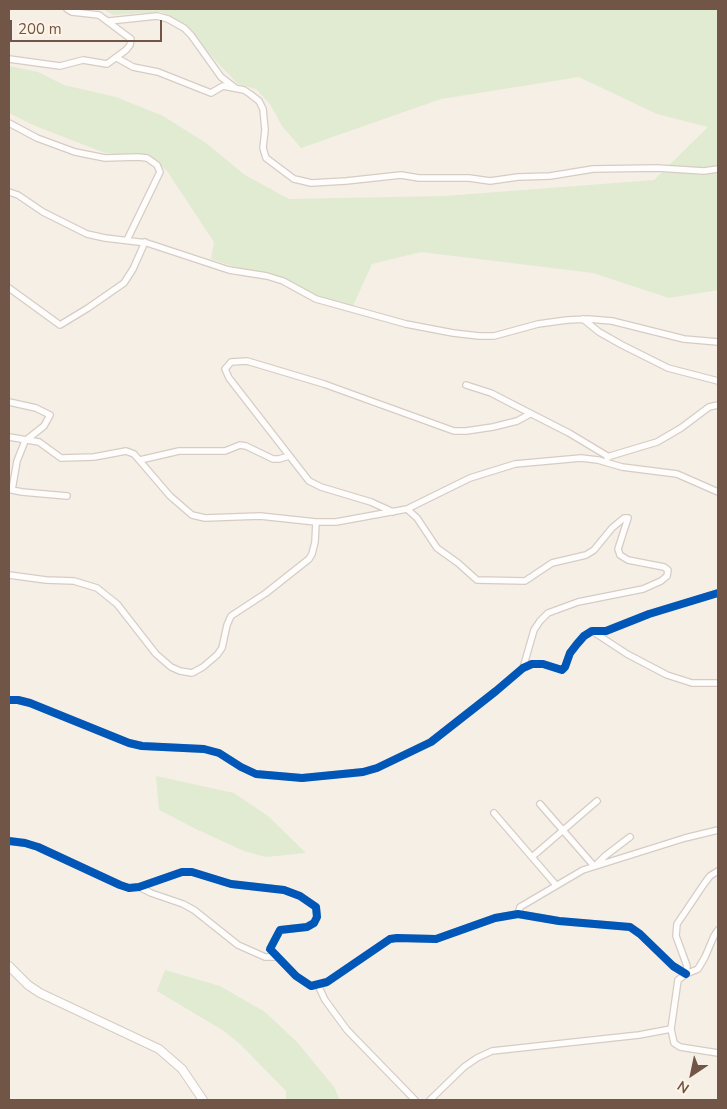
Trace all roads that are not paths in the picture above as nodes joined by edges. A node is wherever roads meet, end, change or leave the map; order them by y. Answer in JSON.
{"nodes":[{"id":1,"x":67,"y":9,"type":"edge"},
{"id":2,"x":109,"y":21,"type":"junction"},
{"id":3,"x":117,"y":58,"type":"junction"},
{"id":4,"x":9,"y":59,"type":"edge"},
{"id":5,"x":236,"y":88,"type":"junction"},
{"id":6,"x":9,"y":123,"type":"edge"},
{"id":7,"x":718,"y":169,"type":"edge"},
{"id":8,"x":9,"y":192,"type":"edge"},
{"id":9,"x":127,"y":240,"type":"junction"},
{"id":10,"x":145,"y":242,"type":"junction"},
{"id":11,"x":9,"y":288,"type":"edge"},
{"id":12,"x":583,"y":319,"type":"junction"},
{"id":13,"x":718,"y":342,"type":"edge"},
{"id":14,"x":718,"y":381,"type":"edge"},
{"id":15,"x":466,"y":385,"type":"dead end"},
{"id":16,"x":9,"y":402,"type":"edge"},
{"id":17,"x":718,"y":405,"type":"edge"},
{"id":18,"x":530,"y":414,"type":"junction"},
{"id":19,"x":9,"y":437,"type":"edge"},
{"id":20,"x":27,"y":439,"type":"junction"},
{"id":21,"x":289,"y":456,"type":"junction"},
{"id":22,"x":609,"y":457,"type":"junction"},
{"id":23,"x":140,"y":460,"type":"junction"},
{"id":24,"x":598,"y":460,"type":"junction"},
{"id":25,"x":718,"y":492,"type":"edge"},
{"id":26,"x":67,"y":496,"type":"dead end"},
{"id":27,"x":407,"y":509,"type":"junction"},
{"id":28,"x":393,"y":512,"type":"junction"},
{"id":29,"x":316,"y":522,"type":"junction"},
{"id":30,"x":9,"y":575,"type":"edge"},
{"id":31,"x":718,"y":593,"type":"edge"},
{"id":32,"x":592,"y":631,"type":"junction"},
{"id":33,"x":523,"y":668,"type":"junction"},
{"id":34,"x":718,"y":683,"type":"edge"},
{"id":35,"x":9,"y":700,"type":"edge"},
{"id":36,"x":597,"y":801,"type":"dead end"},
{"id":37,"x":540,"y":804,"type":"dead end"},
{"id":38,"x":494,"y":813,"type":"dead end"},
{"id":39,"x":718,"y":830,"type":"edge"},
{"id":40,"x":563,"y":832,"type":"junction"},
{"id":41,"x":630,"y":837,"type":"dead end"},
{"id":42,"x":9,"y":841,"type":"edge"},
{"id":43,"x":532,"y":857,"type":"junction"},
{"id":44,"x":594,"y":866,"type":"junction"},
{"id":45,"x":718,"y":871,"type":"edge"},
{"id":46,"x":556,"y":885,"type":"junction"},
{"id":47,"x":139,"y":887,"type":"junction"},
{"id":48,"x":518,"y":914,"type":"junction"},
{"id":49,"x":718,"y":930,"type":"edge"},
{"id":50,"x":277,"y":957,"type":"junction"},
{"id":51,"x":9,"y":966,"type":"edge"},
{"id":52,"x":686,"y":974,"type":"junction"},
{"id":53,"x":318,"y":985,"type":"junction"},
{"id":54,"x":671,"y":1029,"type":"junction"},
{"id":55,"x":718,"y":1053,"type":"edge"},
{"id":56,"x":203,"y":1100,"type":"edge"},
{"id":57,"x":415,"y":1100,"type":"edge"},
{"id":58,"x":430,"y":1100,"type":"edge"}],
"edges":[{"from":1,"to":2,"type":"street"},
{"from":2,"to":3,"type":"street"},
{"from":2,"to":5,"type":"street"},
{"from":3,"to":4,"type":"street"},
{"from":3,"to":5,"type":"street"},
{"from":5,"to":7,"type":"street"},
{"from":6,"to":9,"type":"street"},
{"from":8,"to":9,"type":"street"},
{"from":9,"to":10,"type":"street"},
{"from":10,"to":11,"type":"street"},
{"from":10,"to":12,"type":"street"},
{"from":12,"to":13,"type":"street"},
{"from":12,"to":14,"type":"street"},
{"from":15,"to":18,"type":"street"},
{"from":16,"to":20,"type":"street"},
{"from":17,"to":22,"type":"street"},
{"from":18,"to":21,"type":"street"},
{"from":18,"to":22,"type":"street"},
{"from":19,"to":20,"type":"street"},
{"from":20,"to":23,"type":"street"},
{"from":20,"to":26,"type":"street"},
{"from":21,"to":23,"type":"street"},
{"from":21,"to":28,"type":"street"},
{"from":22,"to":24,"type":"street"},
{"from":23,"to":29,"type":"street"},
{"from":24,"to":25,"type":"street"},
{"from":24,"to":27,"type":"street"},
{"from":27,"to":28,"type":"street"},
{"from":27,"to":33,"type":"street"},
{"from":28,"to":29,"type":"street"},
{"from":29,"to":30,"type":"street"},
{"from":31,"to":32,"type":"street"},
{"from":32,"to":33,"type":"street"},
{"from":32,"to":34,"type":"street"},
{"from":33,"to":35,"type":"street"},
{"from":36,"to":40,"type":"street"},
{"from":37,"to":40,"type":"street"},
{"from":38,"to":43,"type":"street"},
{"from":39,"to":44,"type":"street"},
{"from":40,"to":43,"type":"street"},
{"from":40,"to":44,"type":"street"},
{"from":41,"to":44,"type":"street"},
{"from":42,"to":47,"type":"street"},
{"from":43,"to":46,"type":"street"},
{"from":44,"to":46,"type":"street"},
{"from":45,"to":52,"type":"street"},
{"from":46,"to":48,"type":"street"},
{"from":47,"to":50,"type":"street"},
{"from":47,"to":50,"type":"street"},
{"from":48,"to":52,"type":"street"},
{"from":48,"to":53,"type":"street"},
{"from":49,"to":52,"type":"street"},
{"from":50,"to":53,"type":"street"},
{"from":51,"to":56,"type":"street"},
{"from":52,"to":54,"type":"street"},
{"from":53,"to":57,"type":"street"},
{"from":54,"to":55,"type":"street"},
{"from":54,"to":58,"type":"street"}]}
